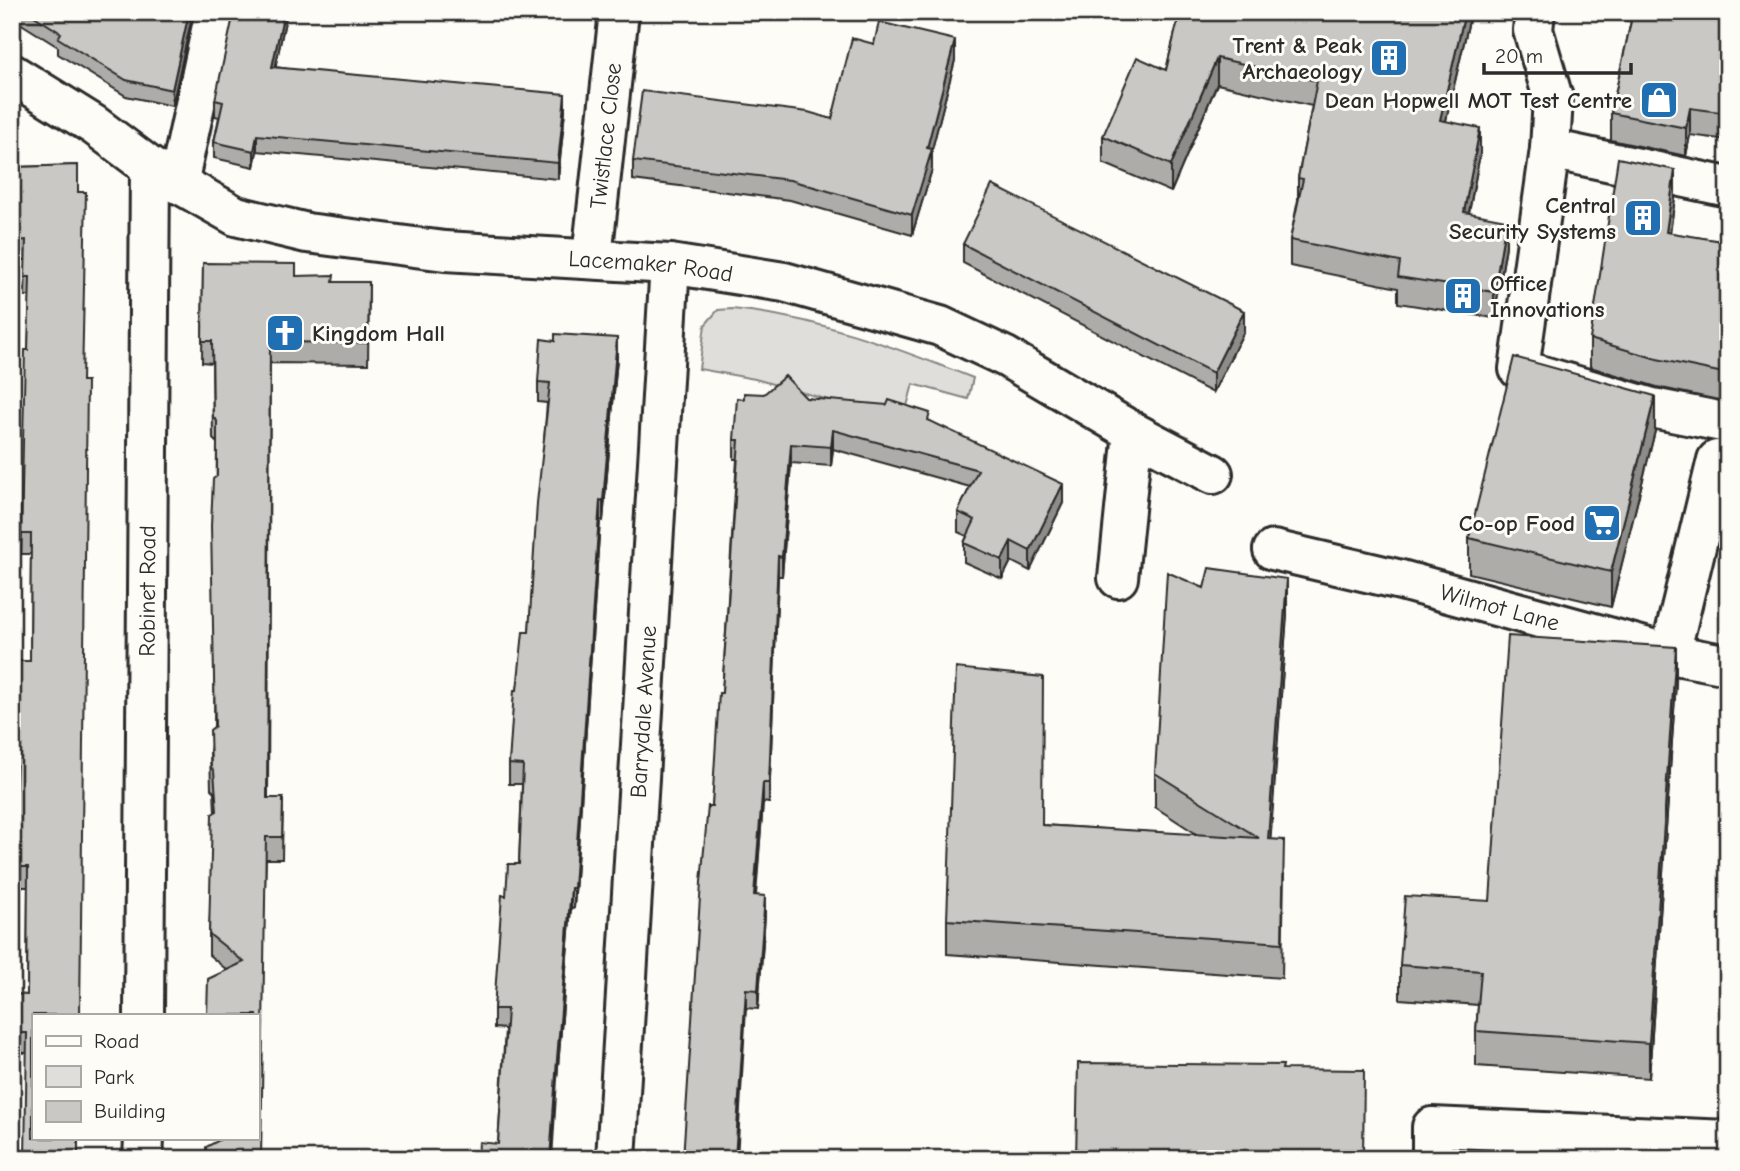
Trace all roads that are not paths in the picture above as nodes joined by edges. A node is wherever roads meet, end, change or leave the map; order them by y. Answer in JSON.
{"nodes":[{"id":1,"x":215,"y":12,"type":"edge"},
{"id":2,"x":619,"y":12,"type":"edge"},
{"id":3,"x":1535,"y":12,"type":"edge"},
{"id":4,"x":12,"y":74,"type":"edge"},
{"id":5,"x":1550,"y":149,"type":"junction"},
{"id":6,"x":164,"y":175,"type":"junction"},
{"id":7,"x":1728,"y":187,"type":"edge"},
{"id":8,"x":592,"y":257,"type":"junction"},
{"id":9,"x":670,"y":264,"type":"junction"},
{"id":10,"x":1728,"y":423,"type":"edge"},
{"id":11,"x":1133,"y":432,"type":"junction"},
{"id":12,"x":1717,"y":460,"type":"dead end"},
{"id":13,"x":1213,"y":474,"type":"dead end"},
{"id":14,"x":1273,"y":550,"type":"dead end"},
{"id":15,"x":1118,"y":578,"type":"dead end"},
{"id":16,"x":1670,"y":654,"type":"junction"},
{"id":17,"x":1728,"y":665,"type":"edge"},
{"id":18,"x":144,"y":1014,"type":"edge"},
{"id":19,"x":144,"y":1140,"type":"edge"},
{"id":20,"x":1728,"y":1140,"type":"edge"},
{"id":21,"x":1432,"y":1143,"type":"edge"},
{"id":22,"x":144,"y":1159,"type":"edge"},
{"id":23,"x":616,"y":1159,"type":"edge"}],
"edges":[{"from":1,"to":6,"type":"street","name":"Robinet Road"},
{"from":2,"to":8,"type":"street","name":"Twistlace Close"},
{"from":3,"to":5,"type":"street"},
{"from":4,"to":6,"type":"street","name":"Lacemaker Road"},
{"from":5,"to":7,"type":"street"},
{"from":5,"to":10,"type":"street"},
{"from":6,"to":8,"type":"street","name":"Lacemaker Road"},
{"from":6,"to":18,"type":"street","name":"Robinet Road"},
{"from":8,"to":9,"type":"street","name":"Lacemaker Road"},
{"from":9,"to":11,"type":"street","name":"Lacemaker Road"},
{"from":9,"to":23,"type":"street","name":"Barrydale Avenue"},
{"from":11,"to":13,"type":"street","name":"Lacemaker Road"},
{"from":11,"to":15,"type":"street"},
{"from":12,"to":16,"type":"street"},
{"from":14,"to":16,"type":"street","name":"Wilmot Lane"},
{"from":16,"to":17,"type":"street","name":"Wilmot Lane"},
{"from":19,"to":22,"type":"street"},
{"from":20,"to":21,"type":"street"}]}
